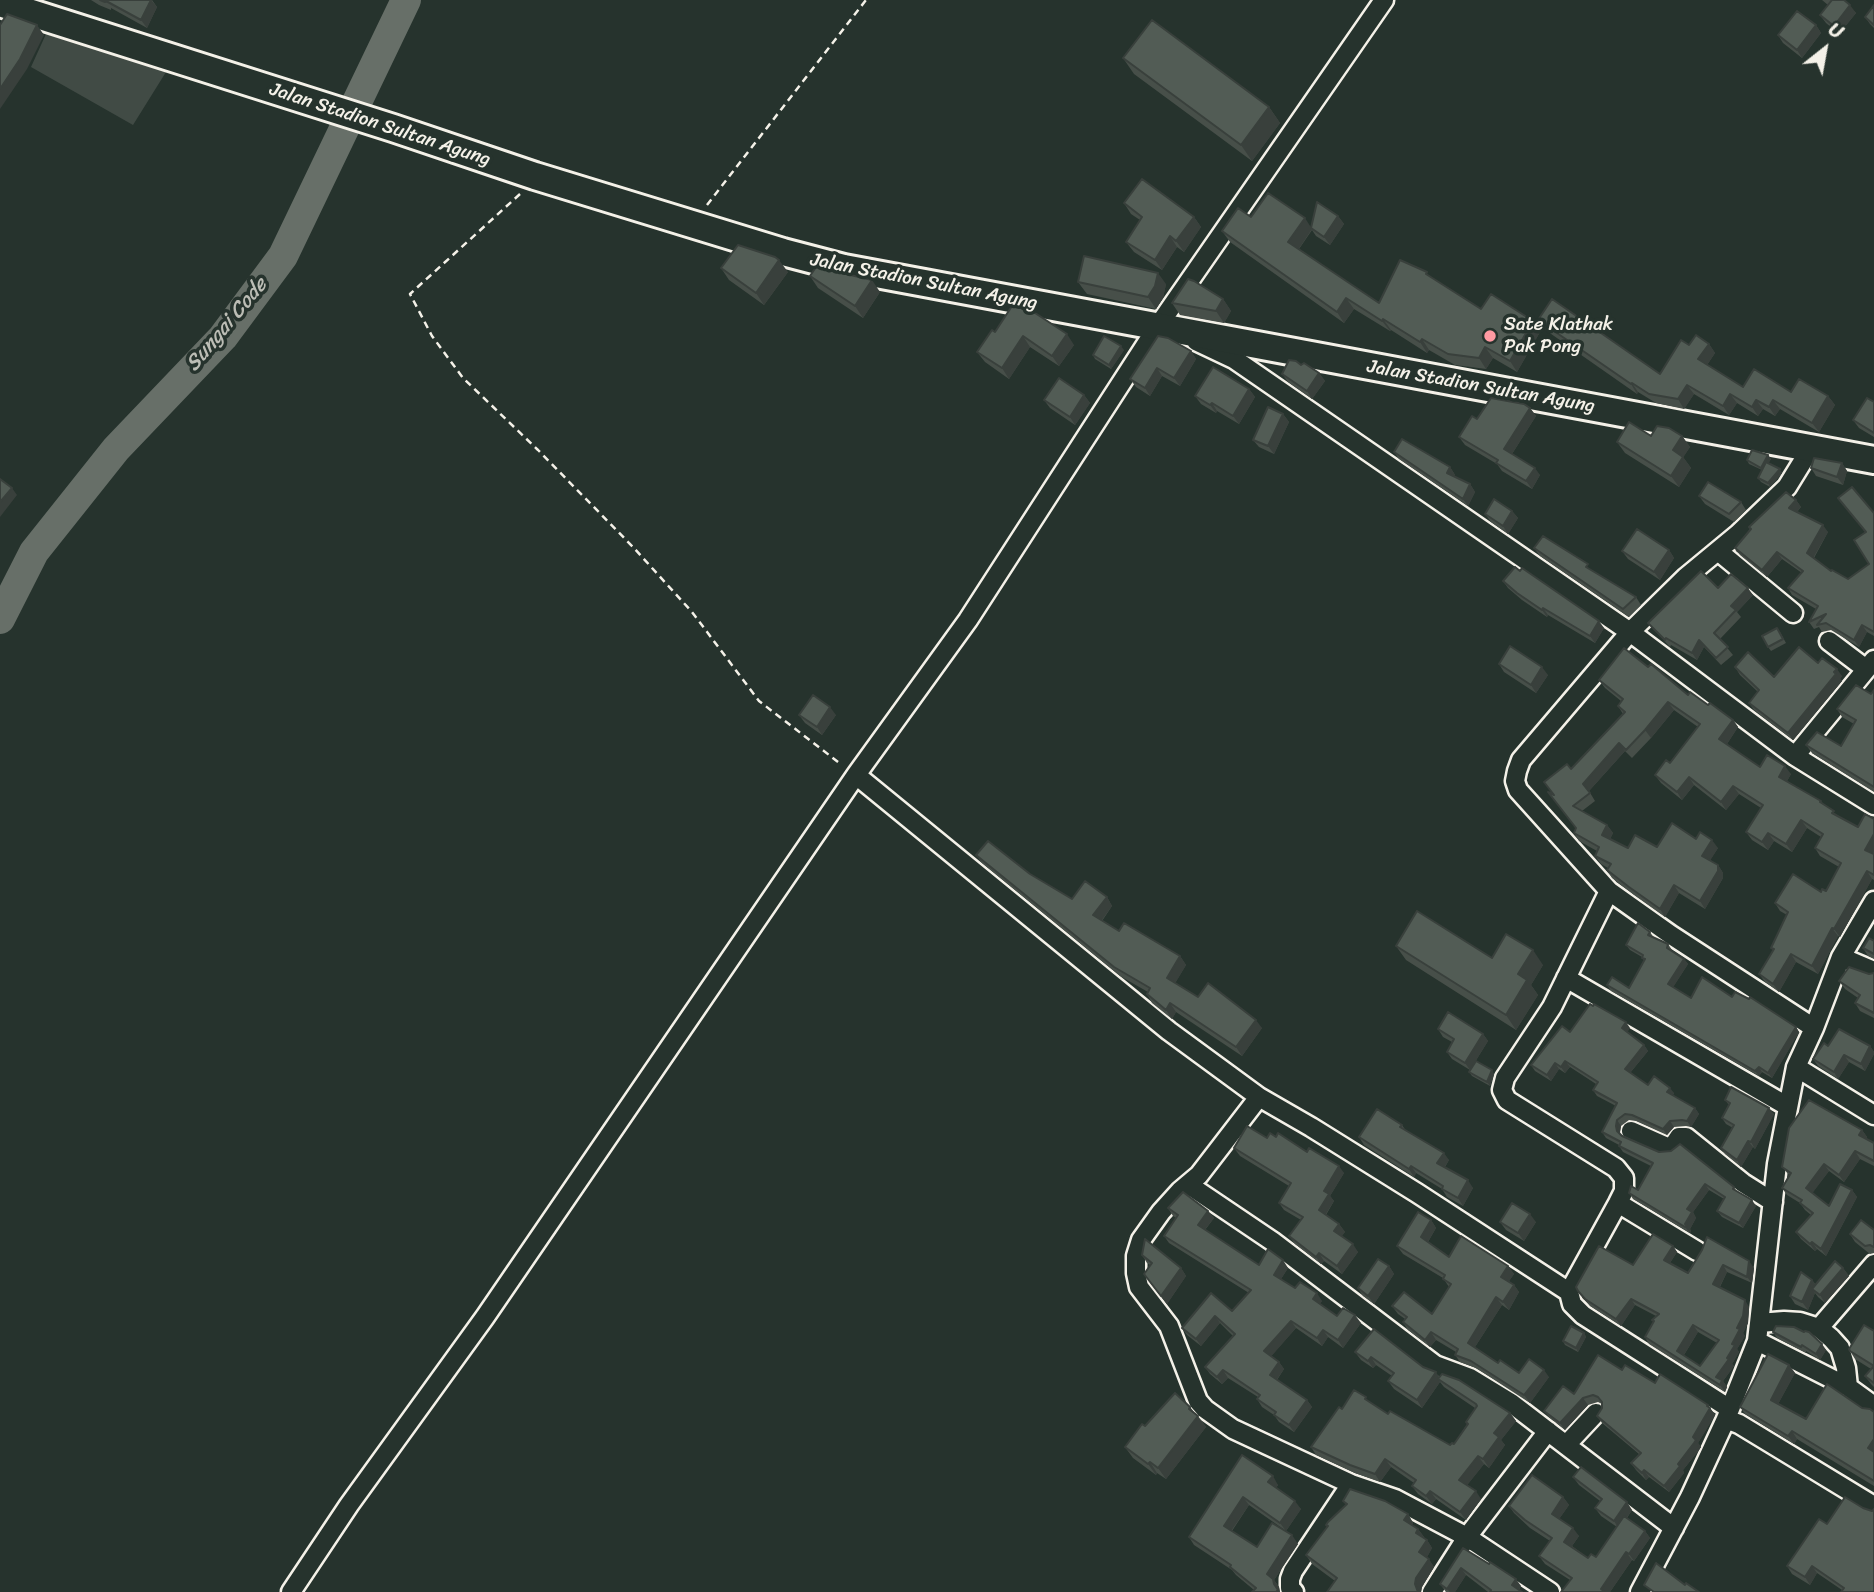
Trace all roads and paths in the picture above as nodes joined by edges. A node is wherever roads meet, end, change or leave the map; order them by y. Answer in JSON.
{"nodes":[{"id":1,"x":866,"y":0,"type":"edge"},
{"id":2,"x":1384,"y":0,"type":"edge"},
{"id":3,"x":7,"y":7,"type":"edge"},
{"id":4,"x":535,"y":176,"type":"junction"},
{"id":5,"x":692,"y":225,"type":"junction"},
{"id":6,"x":1166,"y":328,"type":"junction"},
{"id":7,"x":1811,"y":448,"type":"junction"},
{"id":8,"x":1874,"y":460,"type":"edge"},
{"id":9,"x":1718,"y":551,"type":"junction"},
{"id":10,"x":1793,"y":613,"type":"dead end"},
{"id":11,"x":1630,"y":632,"type":"junction"},
{"id":12,"x":1829,"y":641,"type":"dead end"},
{"id":13,"x":1870,"y":664,"type":"edge"},
{"id":14,"x":1795,"y":756,"type":"junction"},
{"id":15,"x":856,"y":775,"type":"junction"},
{"id":16,"x":1874,"y":804,"type":"edge"},
{"id":17,"x":1609,"y":891,"type":"junction"},
{"id":18,"x":1874,"y":901,"type":"edge"},
{"id":19,"x":1841,"y":957,"type":"junction"},
{"id":20,"x":1874,"y":971,"type":"edge"},
{"id":21,"x":1566,"y":978,"type":"junction"},
{"id":22,"x":1814,"y":1028,"type":"junction"},
{"id":23,"x":1796,"y":1067,"type":"junction"},
{"id":24,"x":1259,"y":1097,"type":"junction"},
{"id":25,"x":1787,"y":1106,"type":"junction"},
{"id":26,"x":1874,"y":1115,"type":"edge"},
{"id":27,"x":1631,"y":1131,"type":"dead end"},
{"id":28,"x":1189,"y":1185,"type":"junction"},
{"id":29,"x":1773,"y":1202,"type":"junction"},
{"id":30,"x":1618,"y":1203,"type":"junction"},
{"id":31,"x":1697,"y":1251,"type":"dead end"},
{"id":32,"x":1872,"y":1271,"type":"edge"},
{"id":33,"x":1569,"y":1292,"type":"junction"},
{"id":34,"x":1819,"y":1328,"type":"junction"},
{"id":35,"x":1758,"y":1332,"type":"junction"},
{"id":36,"x":1848,"y":1387,"type":"junction"},
{"id":37,"x":1874,"y":1406,"type":"edge"},
{"id":38,"x":1596,"y":1413,"type":"edge"},
{"id":39,"x":1728,"y":1414,"type":"junction"},
{"id":40,"x":1548,"y":1431,"type":"junction"},
{"id":41,"x":1567,"y":1444,"type":"junction"},
{"id":42,"x":1351,"y":1484,"type":"junction"},
{"id":43,"x":1874,"y":1506,"type":"edge"},
{"id":44,"x":1674,"y":1528,"type":"junction"},
{"id":45,"x":1467,"y":1537,"type":"junction"},
{"id":46,"x":1548,"y":1591,"type":"edge"},
{"id":47,"x":291,"y":1592,"type":"edge"},
{"id":48,"x":1294,"y":1592,"type":"edge"},
{"id":49,"x":1433,"y":1592,"type":"edge"},
{"id":50,"x":1640,"y":1592,"type":"edge"}],
"edges":[{"from":1,"to":5,"type":"path"},
{"from":2,"to":6,"type":"street"},
{"from":3,"to":4,"type":"main road","name":"Jalan Stadion Sultan Agung"},
{"from":4,"to":5,"type":"main road","name":"Jalan Stadion Sultan Agung"},
{"from":4,"to":15,"type":"path"},
{"from":5,"to":6,"type":"main road","name":"Jalan Stadion Sultan Agung"},
{"from":6,"to":7,"type":"main road","name":"Jalan Stadion Sultan Agung"},
{"from":6,"to":11,"type":"street"},
{"from":6,"to":15,"type":"street"},
{"from":7,"to":8,"type":"main road","name":"Jalan Stadion Sultan Agung"},
{"from":7,"to":9,"type":"street"},
{"from":9,"to":10,"type":"street"},
{"from":9,"to":11,"type":"street"},
{"from":11,"to":14,"type":"street"},
{"from":11,"to":17,"type":"street"},
{"from":12,"to":13,"type":"street"},
{"from":13,"to":14,"type":"street"},
{"from":14,"to":16,"type":"street"},
{"from":15,"to":24,"type":"street"},
{"from":15,"to":47,"type":"street"},
{"from":17,"to":21,"type":"street"},
{"from":17,"to":22,"type":"street"},
{"from":18,"to":19,"type":"street"},
{"from":19,"to":20,"type":"street"},
{"from":19,"to":22,"type":"street"},
{"from":21,"to":25,"type":"street"},
{"from":21,"to":30,"type":"street"},
{"from":22,"to":23,"type":"street"},
{"from":23,"to":25,"type":"street"},
{"from":23,"to":26,"type":"street"},
{"from":24,"to":28,"type":"street"},
{"from":24,"to":33,"type":"street"},
{"from":25,"to":29,"type":"street"},
{"from":27,"to":29,"type":"street"},
{"from":28,"to":40,"type":"street"},
{"from":28,"to":42,"type":"street"},
{"from":29,"to":35,"type":"street"},
{"from":30,"to":31,"type":"street"},
{"from":30,"to":33,"type":"street"},
{"from":32,"to":34,"type":"street"},
{"from":33,"to":39,"type":"street"},
{"from":34,"to":35,"type":"street"},
{"from":34,"to":36,"type":"street"},
{"from":35,"to":36,"type":"street"},
{"from":35,"to":39,"type":"street"},
{"from":36,"to":37,"type":"street"},
{"from":38,"to":41,"type":"street"},
{"from":39,"to":43,"type":"street"},
{"from":39,"to":44,"type":"street"},
{"from":40,"to":41,"type":"street"},
{"from":40,"to":45,"type":"street"},
{"from":41,"to":44,"type":"street"},
{"from":42,"to":45,"type":"street"},
{"from":42,"to":48,"type":"street"},
{"from":44,"to":50,"type":"street"},
{"from":45,"to":46,"type":"street"},
{"from":45,"to":49,"type":"street"}]}
